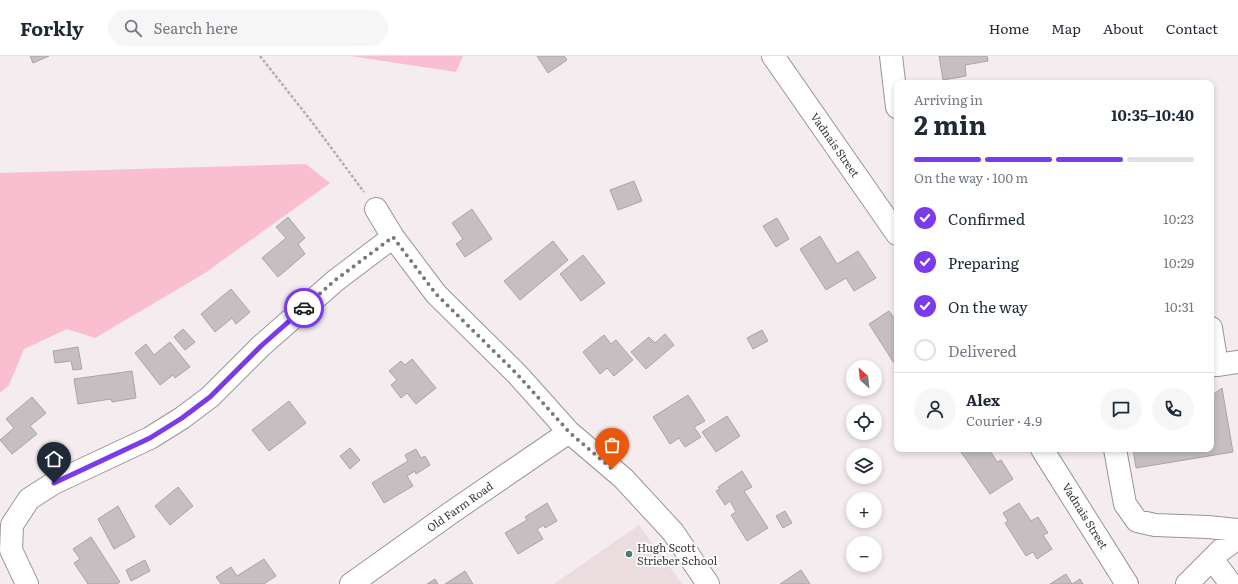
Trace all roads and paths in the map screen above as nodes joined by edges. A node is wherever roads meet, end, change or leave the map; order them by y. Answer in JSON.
{"nodes":[{"id":1,"x":260,"y":56,"type":"edge"},
{"id":2,"x":773,"y":56,"type":"edge"},
{"id":3,"x":891,"y":56,"type":"edge"},
{"id":4,"x":894,"y":82,"type":"edge"},
{"id":5,"x":376,"y":209,"type":"joint"},
{"id":6,"x":894,"y":230,"type":"edge"},
{"id":7,"x":393,"y":237,"type":"junction"},
{"id":8,"x":1238,"y":362,"type":"edge"},
{"id":9,"x":1214,"y":365,"type":"edge"},
{"id":10,"x":569,"y":432,"type":"junction"},
{"id":11,"x":1044,"y":452,"type":"edge"},
{"id":12,"x":1116,"y":452,"type":"edge"},
{"id":13,"x":1238,"y":530,"type":"edge"},
{"id":14,"x":1238,"y":538,"type":"edge"},
{"id":15,"x":1212,"y":559,"type":"junction"},
{"id":16,"x":27,"y":584,"type":"edge"},
{"id":17,"x":351,"y":584,"type":"edge"},
{"id":18,"x":708,"y":584,"type":"edge"},
{"id":19,"x":1127,"y":584,"type":"edge"},
{"id":20,"x":1187,"y":584,"type":"edge"},
{"id":21,"x":1231,"y":584,"type":"edge"}],
"edges":[{"from":1,"to":5,"type":"path"},
{"from":2,"to":6,"type":"street","name":"Vadnais Street"},
{"from":3,"to":4,"type":"street"},
{"from":5,"to":7,"type":"street"},
{"from":7,"to":10,"type":"street"},
{"from":7,"to":16,"type":"street"},
{"from":8,"to":9,"type":"street"},
{"from":10,"to":17,"type":"street","name":"Old Farm Road"},
{"from":10,"to":18,"type":"street"},
{"from":11,"to":19,"type":"street","name":"Vadnais Street"},
{"from":12,"to":13,"type":"street"},
{"from":14,"to":15,"type":"street"},
{"from":15,"to":20,"type":"street"},
{"from":15,"to":21,"type":"street"}]}
